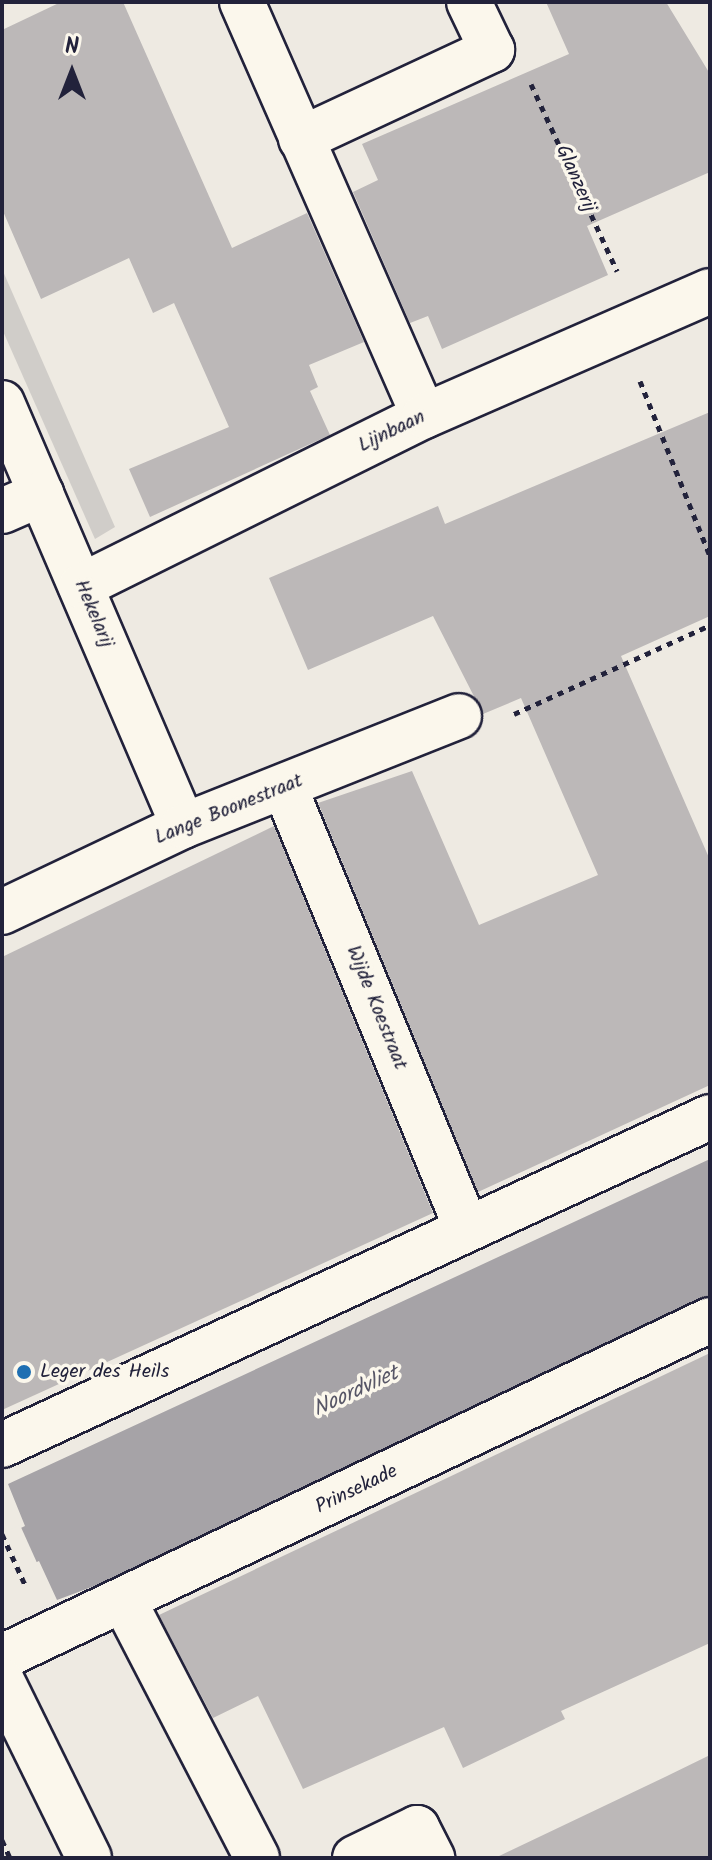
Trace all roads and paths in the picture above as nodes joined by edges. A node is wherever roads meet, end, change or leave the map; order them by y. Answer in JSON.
{"nodes":[{"id":1,"x":242,"y":2,"type":"edge"},
{"id":2,"x":469,"y":2,"type":"edge"},
{"id":3,"x":492,"y":50,"type":"junction"},
{"id":4,"x":301,"y":139,"type":"junction"},
{"id":5,"x":710,"y":291,"type":"edge"},
{"id":6,"x":630,"y":327,"type":"junction"},
{"id":7,"x":2,"y":403,"type":"edge"},
{"id":8,"x":424,"y":416,"type":"junction"},
{"id":9,"x":41,"y":494,"type":"junction"},
{"id":10,"x":2,"y":511,"type":"edge"},
{"id":11,"x":710,"y":556,"type":"edge"},
{"id":12,"x":81,"y":586,"type":"junction"},
{"id":13,"x":710,"y":625,"type":"edge"},
{"id":14,"x":459,"y":716,"type":"joint"},
{"id":15,"x":285,"y":788,"type":"junction"},
{"id":16,"x":183,"y":826,"type":"junction"},
{"id":17,"x":2,"y":912,"type":"edge"},
{"id":18,"x":710,"y":1117,"type":"edge"},
{"id":19,"x":466,"y":1228,"type":"junction"},
{"id":20,"x":710,"y":1320,"type":"edge"},
{"id":21,"x":2,"y":1445,"type":"edge"},
{"id":22,"x":2,"y":1534,"type":"edge"},
{"id":23,"x":21,"y":1573,"type":"dead end"},
{"id":24,"x":124,"y":1601,"type":"junction"},
{"id":25,"x":2,"y":1657,"type":"edge"},
{"id":26,"x":2,"y":1681,"type":"edge"},
{"id":27,"x":2,"y":1840,"type":"edge"},
{"id":28,"x":10,"y":1858,"type":"edge"},
{"id":29,"x":89,"y":1858,"type":"edge"},
{"id":30,"x":257,"y":1858,"type":"edge"},
{"id":31,"x":355,"y":1858,"type":"edge"},
{"id":32,"x":432,"y":1858,"type":"edge"}],
"edges":[{"from":1,"to":4,"type":"street"},
{"from":2,"to":3,"type":"street"},
{"from":3,"to":4,"type":"street"},
{"from":3,"to":6,"type":"path","name":"Glanzerij"},
{"from":4,"to":8,"type":"street"},
{"from":5,"to":6,"type":"street","name":"Lijnbaan"},
{"from":6,"to":8,"type":"street","name":"Lijnbaan"},
{"from":6,"to":11,"type":"path","name":"Glanzerij"},
{"from":7,"to":9,"type":"street","name":"Hekelarij"},
{"from":8,"to":12,"type":"street","name":"Lijnbaan"},
{"from":9,"to":10,"type":"street"},
{"from":9,"to":12,"type":"street","name":"Hekelarij"},
{"from":12,"to":16,"type":"street","name":"Hekelarij"},
{"from":13,"to":14,"type":"path"},
{"from":14,"to":15,"type":"street","name":"Lange Boonestraat"},
{"from":15,"to":16,"type":"street","name":"Lange Boonestraat"},
{"from":15,"to":19,"type":"street","name":"Wijde Koestraat"},
{"from":16,"to":17,"type":"street","name":"Lange Boonestraat"},
{"from":18,"to":19,"type":"street"},
{"from":19,"to":21,"type":"street"},
{"from":20,"to":24,"type":"street","name":"Prinsekade"},
{"from":22,"to":23,"type":"path"},
{"from":24,"to":25,"type":"street","name":"Prinsekade"},
{"from":24,"to":30,"type":"street"},
{"from":26,"to":29,"type":"street"},
{"from":27,"to":28,"type":"path"},
{"from":31,"to":32,"type":"street"}]}
